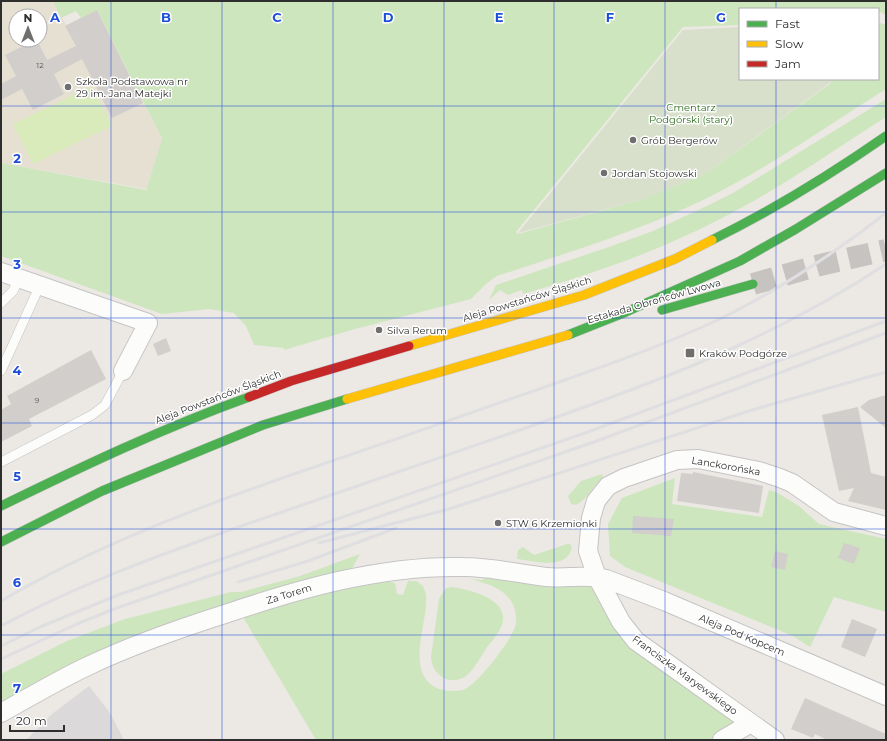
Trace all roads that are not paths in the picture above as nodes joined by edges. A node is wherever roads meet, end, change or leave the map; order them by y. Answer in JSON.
{"nodes":[{"id":1,"x":886,"y":136,"type":"edge"},
{"id":2,"x":886,"y":173,"type":"edge"},
{"id":3,"x":1,"y":272,"type":"edge"},
{"id":4,"x":19,"y":278,"type":"junction"},
{"id":5,"x":753,"y":284,"type":"tunnel mouth"},
{"id":6,"x":40,"y":285,"type":"junction"},
{"id":7,"x":1,"y":303,"type":"edge"},
{"id":8,"x":561,"y":338,"type":"junction"},
{"id":9,"x":1,"y":371,"type":"edge"},
{"id":10,"x":123,"y":371,"type":"joint"},
{"id":11,"x":1,"y":462,"type":"edge"},
{"id":12,"x":1,"y":506,"type":"edge"},
{"id":13,"x":886,"y":526,"type":"edge"},
{"id":14,"x":1,"y":542,"type":"edge"},
{"id":15,"x":598,"y":577,"type":"junction"},
{"id":16,"x":886,"y":696,"type":"edge"},
{"id":17,"x":1,"y":712,"type":"edge"},
{"id":18,"x":751,"y":723,"type":"junction"},
{"id":19,"x":722,"y":740,"type":"edge"},
{"id":20,"x":775,"y":740,"type":"edge"}],
"edges":[{"from":1,"to":12,"type":"main road","name":"Aleja Powstańców Śląskich"},
{"from":2,"to":8,"type":"main road"},
{"from":3,"to":4,"type":"street"},
{"from":4,"to":6,"type":"street"},
{"from":4,"to":7,"type":"lane"},
{"from":5,"to":8,"type":"main road","name":"Estakada Obrońców Lwowa"},
{"from":6,"to":9,"type":"lane"},
{"from":6,"to":10,"type":"street"},
{"from":8,"to":14,"type":"main road"},
{"from":10,"to":11,"type":"lane"},
{"from":13,"to":15,"type":"street","name":"Lanckorońska"},
{"from":15,"to":16,"type":"street","name":"Aleja Pod Kopcem"},
{"from":15,"to":17,"type":"street","name":"Za Torem"},
{"from":15,"to":18,"type":"street","name":"Franciszka Maryewskiego"},
{"from":18,"to":19,"type":"street"},
{"from":18,"to":20,"type":"street","name":"Franciszka Maryewskiego"}]}
